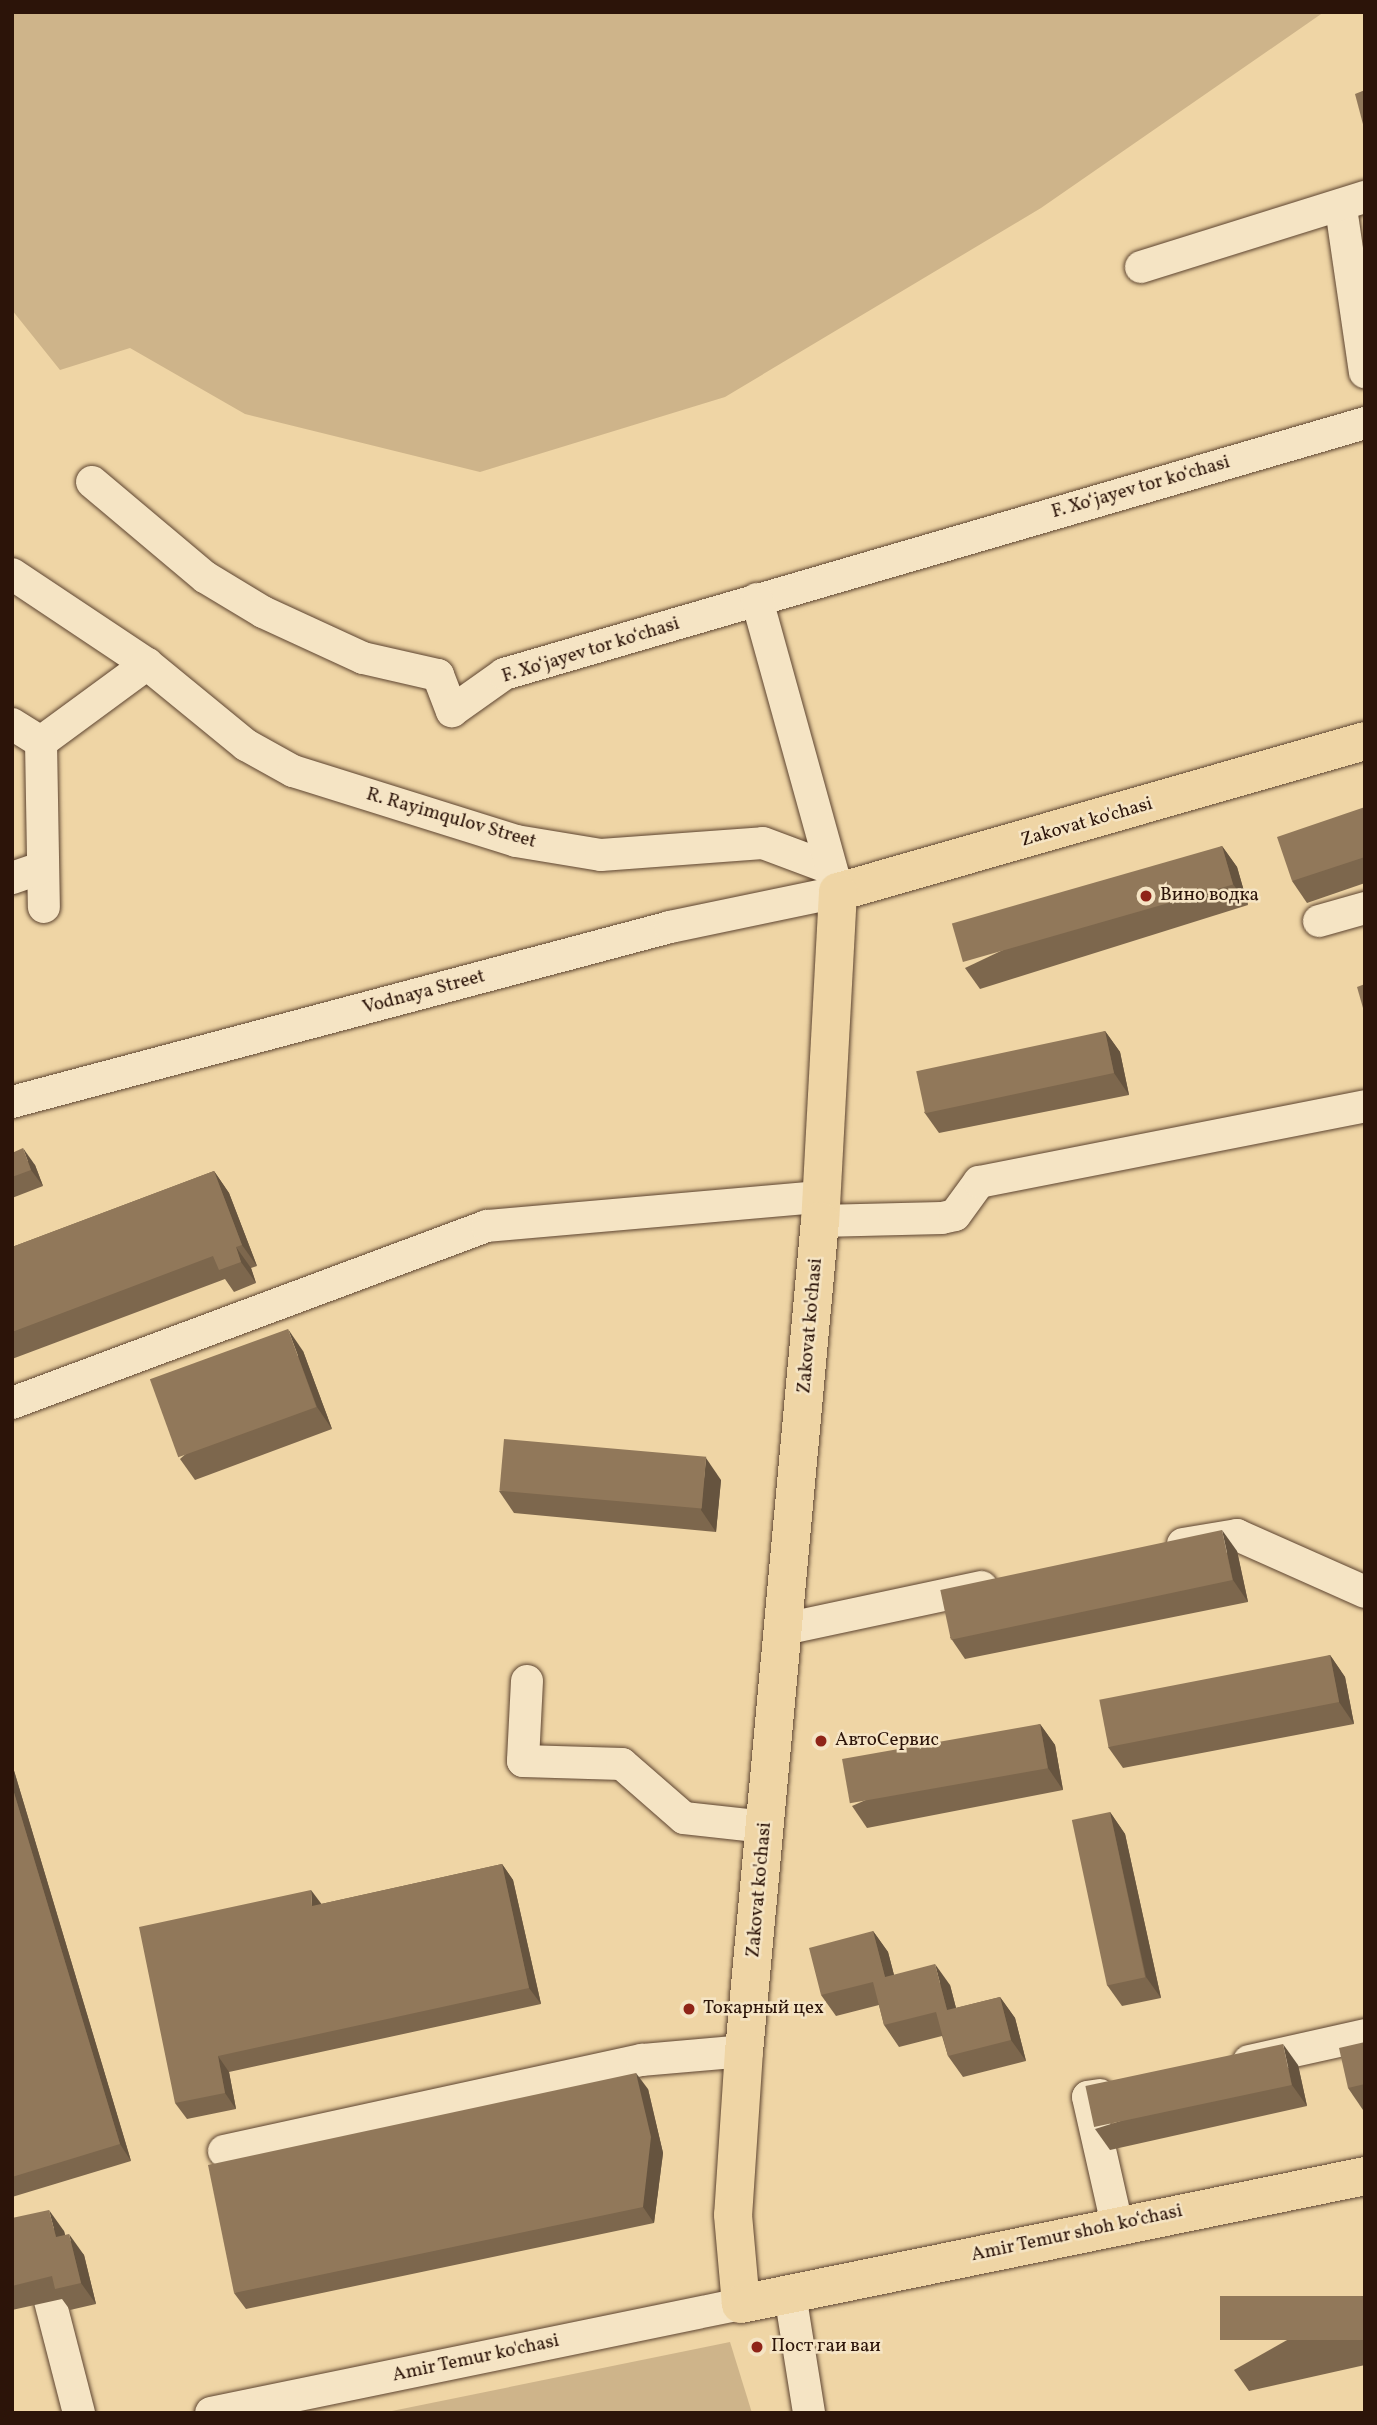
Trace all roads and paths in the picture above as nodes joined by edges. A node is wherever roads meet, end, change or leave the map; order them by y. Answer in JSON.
{"nodes":[{"id":1,"x":1353,"y":203,"type":"edge"},
{"id":2,"x":1142,"y":267,"type":"dead end"},
{"id":3,"x":1365,"y":372,"type":"edge"},
{"id":4,"x":1365,"y":423,"type":"edge"},
{"id":5,"x":92,"y":482,"type":"dead end"},
{"id":6,"x":12,"y":574,"type":"edge"},
{"id":7,"x":757,"y":599,"type":"junction"},
{"id":8,"x":147,"y":664,"type":"junction"},
{"id":9,"x":12,"y":724,"type":"edge"},
{"id":10,"x":1365,"y":741,"type":"edge"},
{"id":11,"x":41,"y":742,"type":"junction"},
{"id":12,"x":27,"y":873,"type":"edge"},
{"id":13,"x":834,"y":880,"type":"junction"},
{"id":14,"x":44,"y":907,"type":"dead end"},
{"id":15,"x":1365,"y":908,"type":"edge"},
{"id":16,"x":1319,"y":921,"type":"dead end"},
{"id":17,"x":12,"y":1102,"type":"edge"},
{"id":18,"x":1365,"y":1107,"type":"edge"},
{"id":19,"x":821,"y":1209,"type":"junction"},
{"id":20,"x":12,"y":1403,"type":"edge"},
{"id":21,"x":1151,"y":1551,"type":"edge"},
{"id":22,"x":1015,"y":1580,"type":"edge"},
{"id":23,"x":1365,"y":1592,"type":"edge"},
{"id":24,"x":784,"y":1629,"type":"junction"},
{"id":25,"x":527,"y":1681,"type":"dead end"},
{"id":26,"x":765,"y":1827,"type":"junction"},
{"id":27,"x":1365,"y":2035,"type":"edge"},
{"id":28,"x":744,"y":2051,"type":"junction"},
{"id":29,"x":1220,"y":2068,"type":"edge"},
{"id":30,"x":1128,"y":2088,"type":"edge"},
{"id":31,"x":224,"y":2151,"type":"dead end"},
{"id":32,"x":1365,"y":2176,"type":"edge"},
{"id":33,"x":1117,"y":2225,"type":"junction"},
{"id":34,"x":790,"y":2294,"type":"junction"},
{"id":35,"x":50,"y":2301,"type":"edge"},
{"id":36,"x":741,"y":2304,"type":"junction"},
{"id":37,"x":79,"y":2413,"type":"edge"},
{"id":38,"x":211,"y":2413,"type":"edge"},
{"id":39,"x":809,"y":2413,"type":"edge"}],
"edges":[{"from":1,"to":2,"type":"street"},
{"from":1,"to":3,"type":"street"},
{"from":4,"to":7,"type":"street","name":"F. Xo‘jayev tor ko‘chasi"},
{"from":5,"to":7,"type":"street","name":"F. Xo‘jayev tor ko‘chasi"},
{"from":6,"to":8,"type":"street","name":"R. Rayimqulov Street"},
{"from":7,"to":13,"type":"street"},
{"from":8,"to":11,"type":"street"},
{"from":8,"to":13,"type":"street","name":"R. Rayimqulov Street"},
{"from":9,"to":11,"type":"street"},
{"from":10,"to":13,"type":"main road","name":"Zakovat ko'chasi"},
{"from":11,"to":12,"type":"street"},
{"from":12,"to":14,"type":"street"},
{"from":13,"to":17,"type":"street","name":"Vodnaya Street"},
{"from":13,"to":19,"type":"main road","name":"Zakovat ko'chasi"},
{"from":15,"to":16,"type":"street"},
{"from":18,"to":19,"type":"street"},
{"from":19,"to":20,"type":"street"},
{"from":19,"to":24,"type":"main road","name":"Zakovat ko'chasi"},
{"from":21,"to":23,"type":"street"},
{"from":22,"to":24,"type":"street"},
{"from":24,"to":26,"type":"main road","name":"Zakovat ko'chasi"},
{"from":25,"to":26,"type":"street"},
{"from":26,"to":28,"type":"main road","name":"Zakovat ko'chasi"},
{"from":27,"to":29,"type":"street"},
{"from":28,"to":31,"type":"street"},
{"from":28,"to":36,"type":"main road","name":"Zakovat ko'chasi"},
{"from":30,"to":33,"type":"street"},
{"from":32,"to":33,"type":"main road","name":"Amir Temur shoh ko‘chasi"},
{"from":33,"to":34,"type":"main road","name":"Amir Temur shoh ko‘chasi"},
{"from":34,"to":36,"type":"main road","name":"Amir Temur shoh ko‘chasi"},
{"from":34,"to":39,"type":"street"},
{"from":35,"to":37,"type":"street"},
{"from":36,"to":38,"type":"street","name":"Amir Temur ko'chasi"}]}
